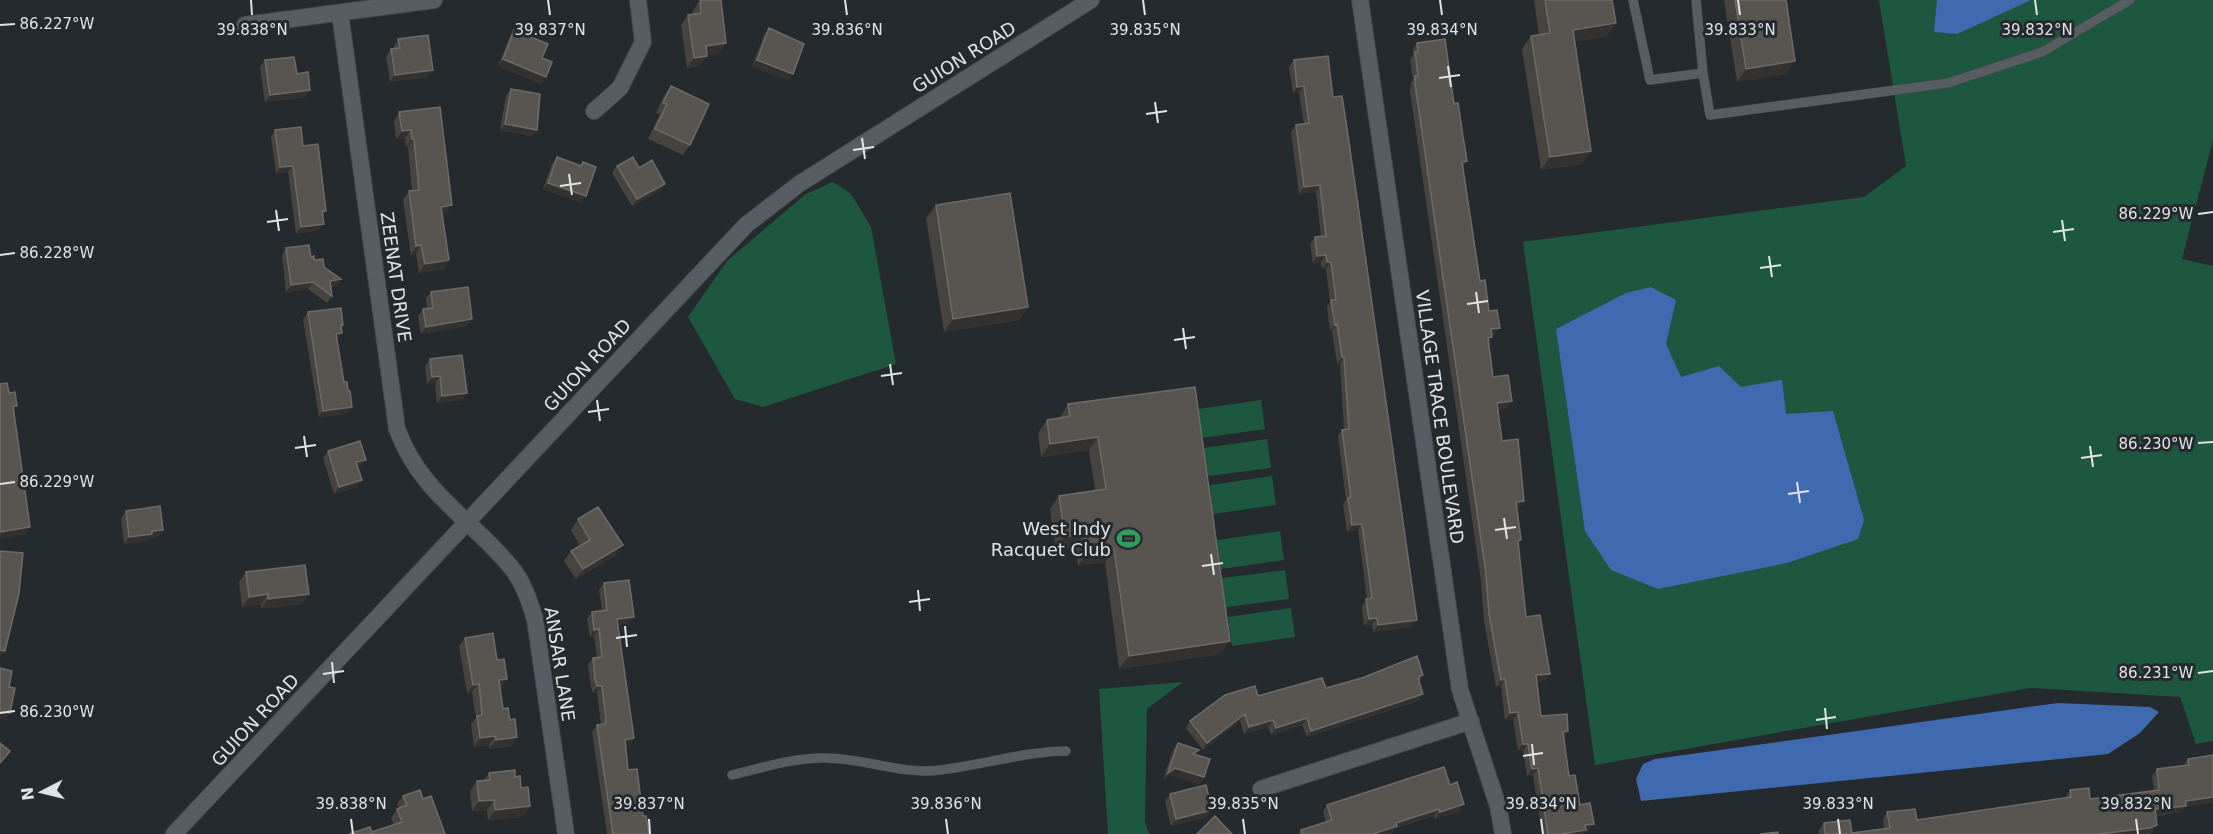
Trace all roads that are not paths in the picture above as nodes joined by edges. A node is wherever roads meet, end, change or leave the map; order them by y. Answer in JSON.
{"nodes":[{"id":1,"x":434,"y":0,"type":"edge"},
{"id":2,"x":638,"y":0,"type":"edge"},
{"id":3,"x":1091,"y":0,"type":"edge"},
{"id":4,"x":1360,"y":0,"type":"edge"},
{"id":5,"x":1633,"y":0,"type":"edge"},
{"id":6,"x":1696,"y":0,"type":"edge"},
{"id":7,"x":2130,"y":0,"type":"edge"},
{"id":8,"x":340,"y":13,"type":"junction"},
{"id":9,"x":245,"y":25,"type":"dead end"},
{"id":10,"x":1703,"y":73,"type":"junction"},
{"id":11,"x":594,"y":111,"type":"dead end"},
{"id":12,"x":465,"y":523,"type":"junction"},
{"id":13,"x":1471,"y":721,"type":"junction"},
{"id":14,"x":1066,"y":751,"type":"dead end"},
{"id":15,"x":732,"y":775,"type":"dead end"},
{"id":16,"x":1261,"y":789,"type":"dead end"},
{"id":17,"x":174,"y":834,"type":"edge"},
{"id":18,"x":566,"y":834,"type":"edge"},
{"id":19,"x":1503,"y":834,"type":"edge"}],
"edges":[{"from":1,"to":8,"type":"street"},
{"from":2,"to":11,"type":"street"},
{"from":3,"to":12,"type":"street","name":"GUION ROAD"},
{"from":4,"to":13,"type":"street","name":"VILLAGE TRACE BOULEVARD"},
{"from":5,"to":10,"type":"lane"},
{"from":6,"to":10,"type":"lane"},
{"from":7,"to":10,"type":"lane"},
{"from":8,"to":9,"type":"street"},
{"from":8,"to":12,"type":"street","name":"ZEENAT DRIVE"},
{"from":12,"to":17,"type":"street","name":"GUION ROAD"},
{"from":12,"to":18,"type":"street","name":"ANSAR LANE"},
{"from":13,"to":16,"type":"street"},
{"from":13,"to":19,"type":"street","name":"VILLAGE TRACE BOULEVARD"},
{"from":14,"to":15,"type":"lane"}]}
